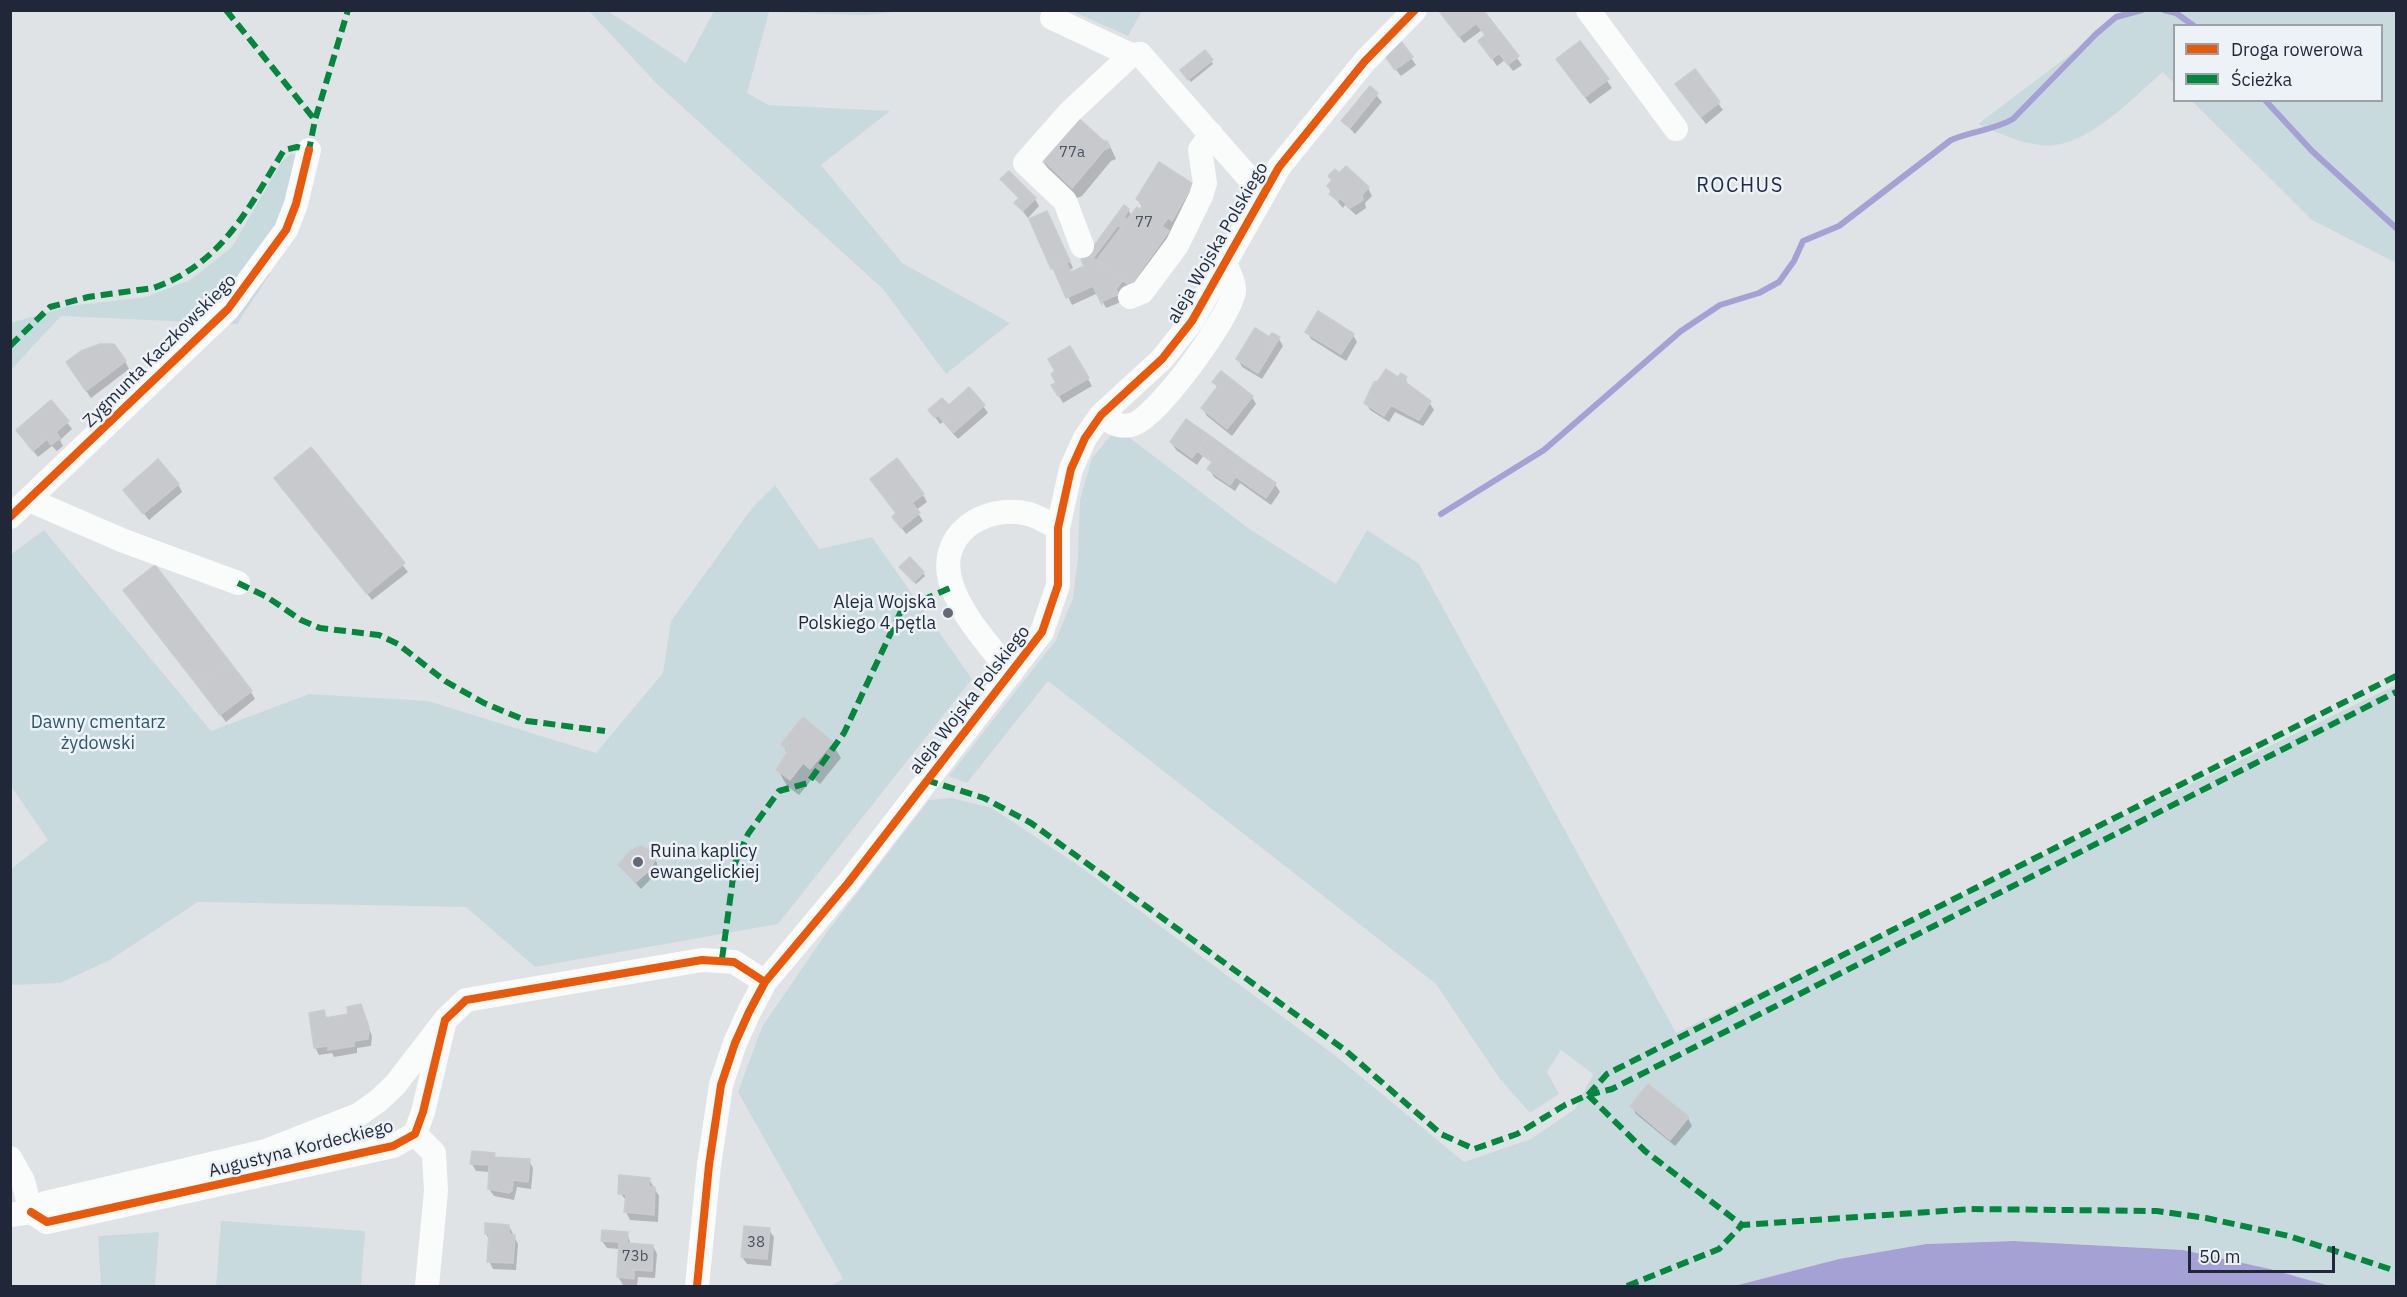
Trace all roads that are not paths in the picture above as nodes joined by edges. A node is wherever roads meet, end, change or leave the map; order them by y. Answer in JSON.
{"nodes":[{"id":1,"x":1588,"y":10,"type":"edge"},
{"id":2,"x":1406,"y":13,"type":"edge"},
{"id":3,"x":1052,"y":18,"type":"dead end"},
{"id":4,"x":1131,"y":55,"type":"junction"},
{"id":5,"x":1676,"y":129,"type":"dead end"},
{"id":6,"x":1211,"y":134,"type":"junction"},
{"id":7,"x":309,"y":150,"type":"dead end"},
{"id":8,"x":1262,"y":194,"type":"junction"},
{"id":9,"x":1083,"y":246,"type":"dead end"},
{"id":10,"x":1130,"y":297,"type":"dead end"},
{"id":11,"x":29,"y":500,"type":"junction"},
{"id":12,"x":10,"y":517,"type":"edge"},
{"id":13,"x":1058,"y":528,"type":"junction"},
{"id":14,"x":238,"y":583,"type":"dead end"},
{"id":15,"x":1011,"y":673,"type":"junction"},
{"id":16,"x":765,"y":982,"type":"junction"},
{"id":17,"x":445,"y":1020,"type":"junction"},
{"id":18,"x":415,"y":1134,"type":"junction"},
{"id":19,"x":10,"y":1158,"type":"edge"},
{"id":20,"x":21,"y":1214,"type":"edge"},
{"id":21,"x":427,"y":1287,"type":"edge"},
{"id":22,"x":697,"y":1287,"type":"edge"}],
"edges":[{"from":1,"to":5,"type":"street"},
{"from":2,"to":8,"type":"street","name":"aleja Wojska Polskiego"},
{"from":3,"to":4,"type":"street"},
{"from":4,"to":6,"type":"street"},
{"from":4,"to":9,"type":"street"},
{"from":6,"to":8,"type":"street"},
{"from":6,"to":10,"type":"street"},
{"from":7,"to":11,"type":"street","name":"Zygmunta Kaczkowskiego"},
{"from":8,"to":13,"type":"street","name":"aleja Wojska Polskiego"},
{"from":11,"to":12,"type":"street","name":"Zygmunta Kaczkowskiego"},
{"from":11,"to":14,"type":"street"},
{"from":13,"to":15,"type":"street","name":"aleja Wojska Polskiego"},
{"from":13,"to":15,"type":"street"},
{"from":15,"to":16,"type":"street","name":"aleja Wojska Polskiego"},
{"from":16,"to":17,"type":"street","name":"Augustyna Kordeckiego"},
{"from":16,"to":22,"type":"street","name":"aleja Wojska Polskiego"},
{"from":17,"to":18,"type":"street","name":"Augustyna Kordeckiego"},
{"from":17,"to":20,"type":"street","name":"Augustyna Kordeckiego"},
{"from":18,"to":20,"type":"street","name":"Augustyna Kordeckiego"},
{"from":18,"to":21,"type":"street"},
{"from":19,"to":20,"type":"street"}]}
